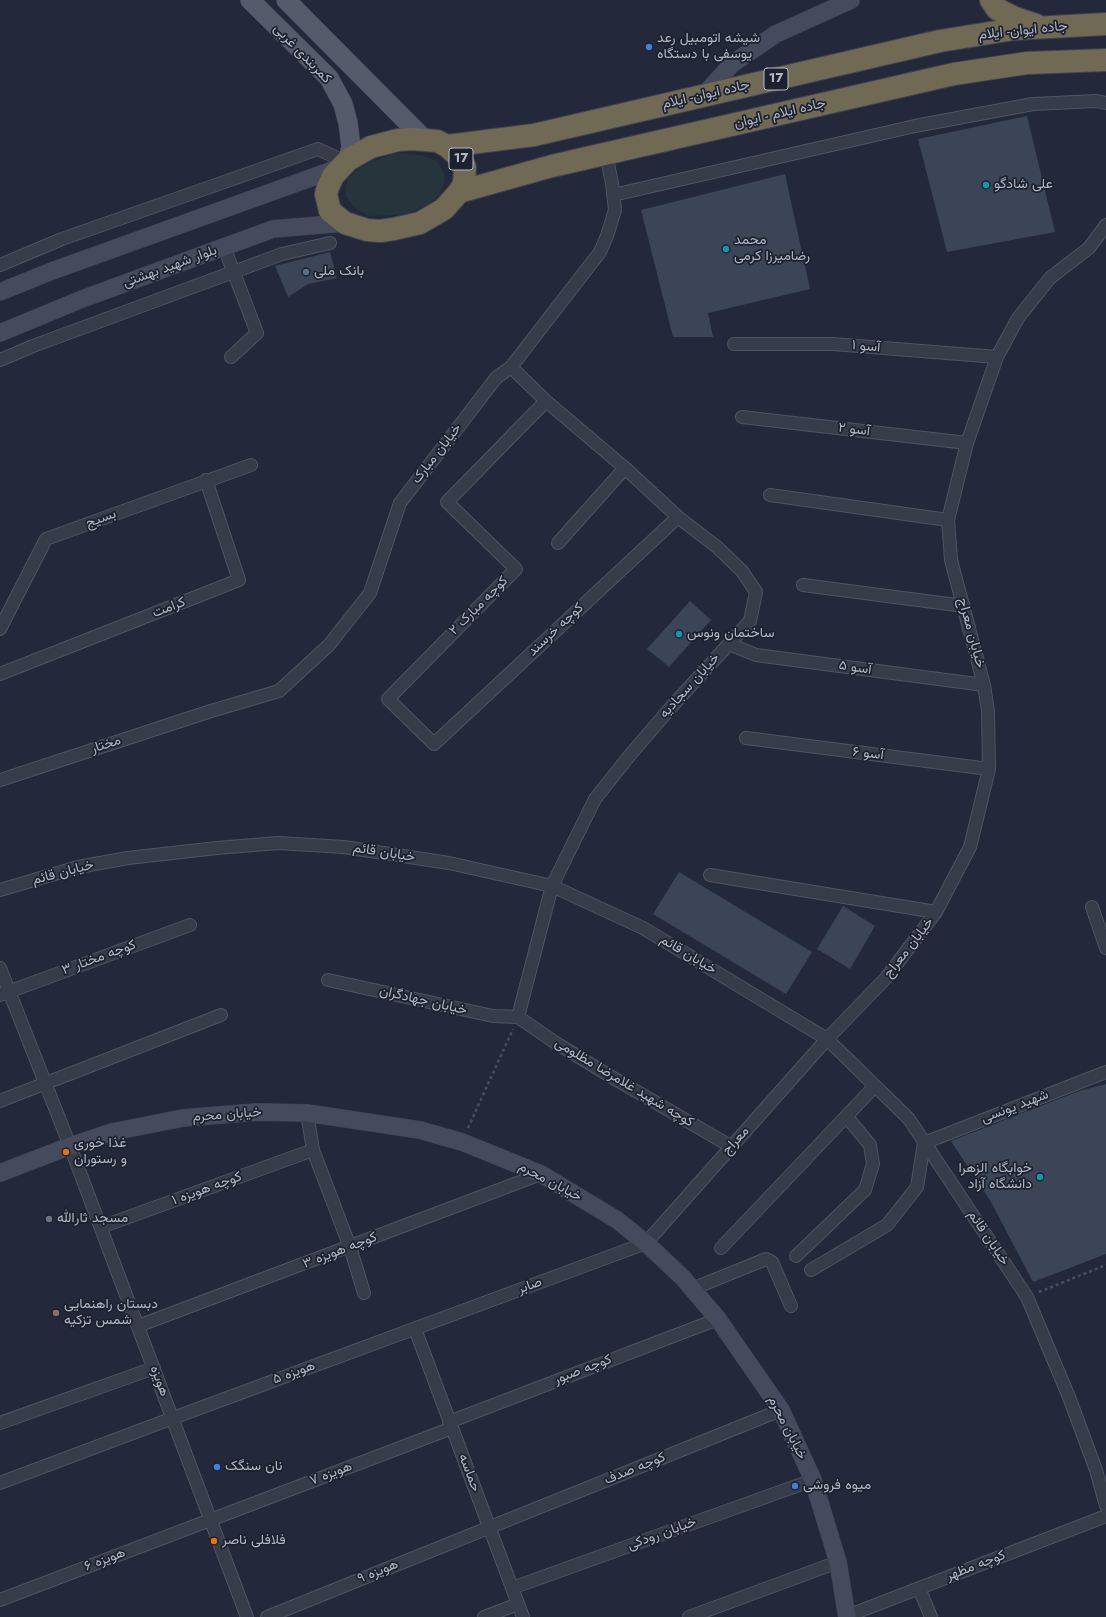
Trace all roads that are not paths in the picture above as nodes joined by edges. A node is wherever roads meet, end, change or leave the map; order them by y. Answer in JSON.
{"nodes":[{"id":1,"x":250,"y":0,"type":"edge"},
{"id":2,"x":286,"y":0,"type":"edge"},
{"id":3,"x":851,"y":0,"type":"edge"},
{"id":4,"x":991,"y":0,"type":"edge"},
{"id":5,"x":306,"y":19,"type":"junction"},
{"id":6,"x":1106,"y":24,"type":"edge"},
{"id":7,"x":1045,"y":28,"type":"junction"},
{"id":8,"x":284,"y":34,"type":"junction"},
{"id":9,"x":1106,"y":60,"type":"edge"},
{"id":10,"x":703,"y":96,"type":"junction"},
{"id":11,"x":1106,"y":103,"type":"edge"},
{"id":12,"x":425,"y":140,"type":"junction"},
{"id":13,"x":448,"y":146,"type":"junction"},
{"id":14,"x":606,"y":154,"type":"junction"},
{"id":15,"x":345,"y":163,"type":"junction"},
{"id":16,"x":459,"y":192,"type":"junction"},
{"id":17,"x":613,"y":195,"type":"junction"},
{"id":18,"x":345,"y":223,"type":"junction"},
{"id":19,"x":1106,"y":225,"type":"edge"},
{"id":20,"x":330,"y":243,"type":"dead end"},
{"id":21,"x":224,"y":247,"type":"junction"},
{"id":22,"x":0,"y":265,"type":"edge"},
{"id":23,"x":234,"y":271,"type":"junction"},
{"id":24,"x":0,"y":292,"type":"edge"},
{"id":25,"x":0,"y":333,"type":"edge"},
{"id":26,"x":734,"y":344,"type":"dead end"},
{"id":27,"x":231,"y":356,"type":"dead end"},
{"id":28,"x":996,"y":357,"type":"junction"},
{"id":29,"x":0,"y":360,"type":"edge"},
{"id":30,"x":511,"y":367,"type":"junction"},
{"id":31,"x":546,"y":401,"type":"junction"},
{"id":32,"x":742,"y":417,"type":"dead end"},
{"id":33,"x":967,"y":443,"type":"junction"},
{"id":34,"x":251,"y":465,"type":"dead end"},
{"id":35,"x":625,"y":468,"type":"junction"},
{"id":36,"x":206,"y":480,"type":"junction"},
{"id":37,"x":770,"y":495,"type":"dead end"},
{"id":38,"x":678,"y":517,"type":"junction"},
{"id":39,"x":948,"y":520,"type":"junction"},
{"id":40,"x":558,"y":543,"type":"dead end"},
{"id":41,"x":804,"y":585,"type":"dead end"},
{"id":42,"x":964,"y":606,"type":"junction"},
{"id":43,"x":0,"y":629,"type":"edge"},
{"id":44,"x":729,"y":644,"type":"junction"},
{"id":45,"x":0,"y":674,"type":"edge"},
{"id":46,"x":984,"y":685,"type":"junction"},
{"id":47,"x":212,"y":710,"type":"joint"},
{"id":48,"x":746,"y":738,"type":"dead end"},
{"id":49,"x":434,"y":744,"type":"joint"},
{"id":50,"x":989,"y":769,"type":"junction"},
{"id":51,"x":0,"y":780,"type":"edge"},
{"id":52,"x":710,"y":875,"type":"dead end"},
{"id":53,"x":552,"y":886,"type":"junction"},
{"id":54,"x":0,"y":890,"type":"edge"},
{"id":55,"x":1092,"y":907,"type":"dead end"},
{"id":56,"x":936,"y":912,"type":"junction"},
{"id":57,"x":190,"y":925,"type":"dead end"},
{"id":58,"x":1106,"y":948,"type":"edge"},
{"id":59,"x":0,"y":968,"type":"edge"},
{"id":60,"x":328,"y":980,"type":"dead end"},
{"id":61,"x":5,"y":993,"type":"edge"},
{"id":62,"x":221,"y":1015,"type":"dead end"},
{"id":63,"x":518,"y":1017,"type":"junction"},
{"id":64,"x":827,"y":1039,"type":"junction"},
{"id":65,"x":1106,"y":1072,"type":"edge"},
{"id":66,"x":45,"y":1083,"type":"junction"},
{"id":67,"x":875,"y":1086,"type":"junction"},
{"id":68,"x":0,"y":1101,"type":"edge"},
{"id":69,"x":307,"y":1113,"type":"junction"},
{"id":70,"x":847,"y":1117,"type":"junction"},
{"id":71,"x":924,"y":1142,"type":"junction"},
{"id":72,"x":70,"y":1146,"type":"junction"},
{"id":73,"x":732,"y":1147,"type":"junction"},
{"id":74,"x":313,"y":1150,"type":"junction"},
{"id":75,"x":0,"y":1173,"type":"edge"},
{"id":76,"x":541,"y":1174,"type":"junction"},
{"id":77,"x":101,"y":1227,"type":"junction"},
{"id":78,"x":646,"y":1243,"type":"junction"},
{"id":79,"x":350,"y":1247,"type":"junction"},
{"id":80,"x":721,"y":1248,"type":"dead end"},
{"id":81,"x":796,"y":1256,"type":"dead end"},
{"id":82,"x":811,"y":1270,"type":"dead end"},
{"id":83,"x":692,"y":1289,"type":"junction"},
{"id":84,"x":364,"y":1293,"type":"dead end"},
{"id":85,"x":791,"y":1306,"type":"dead end"},
{"id":86,"x":718,"y":1318,"type":"junction"},
{"id":87,"x":138,"y":1326,"type":"junction"},
{"id":88,"x":414,"y":1329,"type":"junction"},
{"id":89,"x":154,"y":1368,"type":"junction"},
{"id":90,"x":781,"y":1410,"type":"junction"},
{"id":91,"x":173,"y":1418,"type":"junction"},
{"id":92,"x":0,"y":1423,"type":"edge"},
{"id":93,"x":451,"y":1425,"type":"junction"},
{"id":94,"x":813,"y":1480,"type":"junction"},
{"id":95,"x":0,"y":1483,"type":"edge"},
{"id":96,"x":1106,"y":1506,"type":"edge"},
{"id":97,"x":1106,"y":1516,"type":"edge"},
{"id":98,"x":210,"y":1520,"type":"junction"},
{"id":99,"x":489,"y":1527,"type":"junction"},
{"id":100,"x":838,"y":1562,"type":"junction"},
{"id":101,"x":512,"y":1588,"type":"junction"},
{"id":102,"x":919,"y":1588,"type":"junction"},
{"id":103,"x":0,"y":1600,"type":"edge"},
{"id":104,"x":518,"y":1604,"type":"junction"},
{"id":105,"x":247,"y":1617,"type":"edge"},
{"id":106,"x":267,"y":1617,"type":"edge"},
{"id":107,"x":484,"y":1617,"type":"edge"},
{"id":108,"x":523,"y":1617,"type":"edge"},
{"id":109,"x":689,"y":1617,"type":"edge"},
{"id":110,"x":847,"y":1617,"type":"edge"},
{"id":111,"x":931,"y":1617,"type":"edge"}],
"edges":[{"from":1,"to":8,"type":"main road","name":"کمربندی غربی","number":"17"},
{"from":2,"to":5,"type":"main road","name":"کمربندی غربی"},
{"from":3,"to":10,"type":"street"},
{"from":4,"to":7,"type":"highway"},
{"from":5,"to":8,"type":"main road"},
{"from":5,"to":12,"type":"main road","name":"کمربندی غربی"},
{"from":6,"to":7,"type":"highway","name":"جاده ایوان- ایلام","number":"17"},
{"from":7,"to":10,"type":"highway","name":"جاده ایوان- ایلام","number":"17"},
{"from":8,"to":15,"type":"main road","name":"کمربندی غربی","number":"17"},
{"from":9,"to":14,"type":"highway","name":"جاده ایلام - ایوان","number":"17"},
{"from":10,"to":13,"type":"highway","name":"جاده ایوان- ایلام","number":"17"},
{"from":11,"to":17,"type":"street"},
{"from":12,"to":13,"type":"highway","number":"17"},
{"from":12,"to":15,"type":"highway","number":"17"},
{"from":13,"to":16,"type":"highway","number":"17"},
{"from":14,"to":16,"type":"highway","name":"جاده ایلام - ایوان","number":"17"},
{"from":14,"to":17,"type":"street","name":"خیابان مبارک"},
{"from":15,"to":18,"type":"highway","number":"17"},
{"from":15,"to":22,"type":"street"},
{"from":15,"to":24,"type":"street"},
{"from":16,"to":18,"type":"highway","number":"17"},
{"from":17,"to":30,"type":"street","name":"خیابان مبارک"},
{"from":18,"to":21,"type":"street","name":"بلوار شهید بهشتی"},
{"from":19,"to":28,"type":"street","name":"خیابان معراج"},
{"from":20,"to":23,"type":"street"},
{"from":21,"to":23,"type":"street"},
{"from":21,"to":25,"type":"street","name":"بلوار شهید بهشتی"},
{"from":23,"to":27,"type":"street"},
{"from":23,"to":29,"type":"street"},
{"from":26,"to":28,"type":"street","name":"آسو ۱"},
{"from":28,"to":33,"type":"street","name":"خیابان معراج"},
{"from":30,"to":31,"type":"street","name":"خیابان سجادیه"},
{"from":30,"to":47,"type":"street","name":"خیابان مبارک"},
{"from":31,"to":35,"type":"street","name":"خیابان سجادیه"},
{"from":31,"to":49,"type":"street","name":"کوچه مبارک ۲"},
{"from":32,"to":33,"type":"street","name":"آسو ۲"},
{"from":33,"to":39,"type":"street","name":"خیابان معراج"},
{"from":34,"to":36,"type":"street","name":"بسیج"},
{"from":35,"to":38,"type":"street","name":"خیابان سجادیه"},
{"from":35,"to":40,"type":"street"},
{"from":36,"to":43,"type":"street","name":"بسیج"},
{"from":36,"to":45,"type":"street","name":"کرامت"},
{"from":37,"to":39,"type":"street"},
{"from":38,"to":44,"type":"street","name":"خیابان سجادیه"},
{"from":38,"to":49,"type":"street","name":"کوچه خرسند"},
{"from":39,"to":42,"type":"street","name":"خیابان معراج"},
{"from":41,"to":42,"type":"street"},
{"from":42,"to":46,"type":"street","name":"خیابان معراج"},
{"from":44,"to":46,"type":"street","name":"آسو ۵"},
{"from":44,"to":53,"type":"street","name":"خیابان سجادیه"},
{"from":46,"to":50,"type":"street","name":"خیابان معراج"},
{"from":47,"to":51,"type":"street","name":"مختار"},
{"from":48,"to":50,"type":"street","name":"آسو ۶"},
{"from":50,"to":56,"type":"street","name":"خیابان معراج"},
{"from":52,"to":56,"type":"street"},
{"from":53,"to":54,"type":"street","name":"خیابان قائم"},
{"from":53,"to":63,"type":"street","name":"خیابان سجادیه"},
{"from":53,"to":64,"type":"street","name":"خیابان قائم"},
{"from":55,"to":58,"type":"street"},
{"from":56,"to":64,"type":"street","name":"خیابان معراج"},
{"from":57,"to":61,"type":"street","name":"کوچه مختار ۳"},
{"from":59,"to":61,"type":"street","name":"هویزه"},
{"from":60,"to":63,"type":"street","name":"خیابان جهادگران"},
{"from":61,"to":66,"type":"street","name":"هویزه"},
{"from":62,"to":66,"type":"street"},
{"from":63,"to":73,"type":"street","name":"کوچه شهید غلامرضا مظلومی"},
{"from":64,"to":67,"type":"street","name":"خیابان قائم"},
{"from":64,"to":73,"type":"street","name":"معراج"},
{"from":65,"to":71,"type":"street","name":"شهید یونسی"},
{"from":66,"to":68,"type":"street"},
{"from":66,"to":72,"type":"street","name":"هویزه"},
{"from":67,"to":70,"type":"street"},
{"from":67,"to":71,"type":"street","name":"خیابان قائم"},
{"from":69,"to":72,"type":"street","name":"خیابان محرم"},
{"from":69,"to":74,"type":"street"},
{"from":69,"to":76,"type":"street","name":"خیابان محرم"},
{"from":70,"to":80,"type":"street"},
{"from":70,"to":81,"type":"street"},
{"from":71,"to":82,"type":"street"},
{"from":71,"to":96,"type":"street","name":"خیابان قائم"},
{"from":72,"to":75,"type":"street","name":"خیابان محرم"},
{"from":72,"to":77,"type":"street","name":"هویزه"},
{"from":73,"to":78,"type":"street","name":"معراج"},
{"from":74,"to":77,"type":"street","name":"کوچه هویزه ۱"},
{"from":74,"to":79,"type":"street"},
{"from":76,"to":78,"type":"street","name":"خیابان محرم"},
{"from":76,"to":79,"type":"street","name":"کوچه هویزه ۳"},
{"from":77,"to":87,"type":"street","name":"هویزه"},
{"from":78,"to":83,"type":"street","name":"خیابان محرم"},
{"from":78,"to":88,"type":"street","name":"صابر"},
{"from":79,"to":84,"type":"street"},
{"from":79,"to":87,"type":"street","name":"کوچه هویزه ۳"},
{"from":83,"to":85,"type":"street"},
{"from":83,"to":86,"type":"street","name":"خیابان محرم"},
{"from":86,"to":90,"type":"street","name":"خیابان محرم"},
{"from":86,"to":93,"type":"street","name":"کوچه صبور"},
{"from":87,"to":89,"type":"street","name":"هویزه"},
{"from":88,"to":91,"type":"street","name":"هویزه ۵"},
{"from":88,"to":93,"type":"street","name":"حماسه"},
{"from":89,"to":91,"type":"street","name":"هویزه"},
{"from":89,"to":92,"type":"street"},
{"from":90,"to":94,"type":"street","name":"خیابان محرم"},
{"from":90,"to":99,"type":"street","name":"کوچه صدف"},
{"from":91,"to":95,"type":"street","name":"هویزه ۵"},
{"from":91,"to":98,"type":"street","name":"هویزه"},
{"from":93,"to":98,"type":"street","name":"هویزه ۷"},
{"from":93,"to":99,"type":"street","name":"حماسه"},
{"from":94,"to":100,"type":"street","name":"خیابان محرم"},
{"from":94,"to":101,"type":"street","name":"خیابان رودکی"},
{"from":97,"to":102,"type":"street","name":"کوچه مظهر"},
{"from":98,"to":103,"type":"street","name":"هویزه ۶"},
{"from":98,"to":105,"type":"street","name":"هویزه"},
{"from":99,"to":101,"type":"street","name":"حماسه"},
{"from":99,"to":106,"type":"street","name":"هویزه ۹"},
{"from":100,"to":109,"type":"street"},
{"from":100,"to":110,"type":"street","name":"خیابان محرم"},
{"from":101,"to":104,"type":"street","name":"حماسه"},
{"from":102,"to":110,"type":"street","name":"کوچه مظهر"},
{"from":102,"to":111,"type":"street"},
{"from":104,"to":107,"type":"street"},
{"from":104,"to":108,"type":"street","name":"حماسه"}]}
